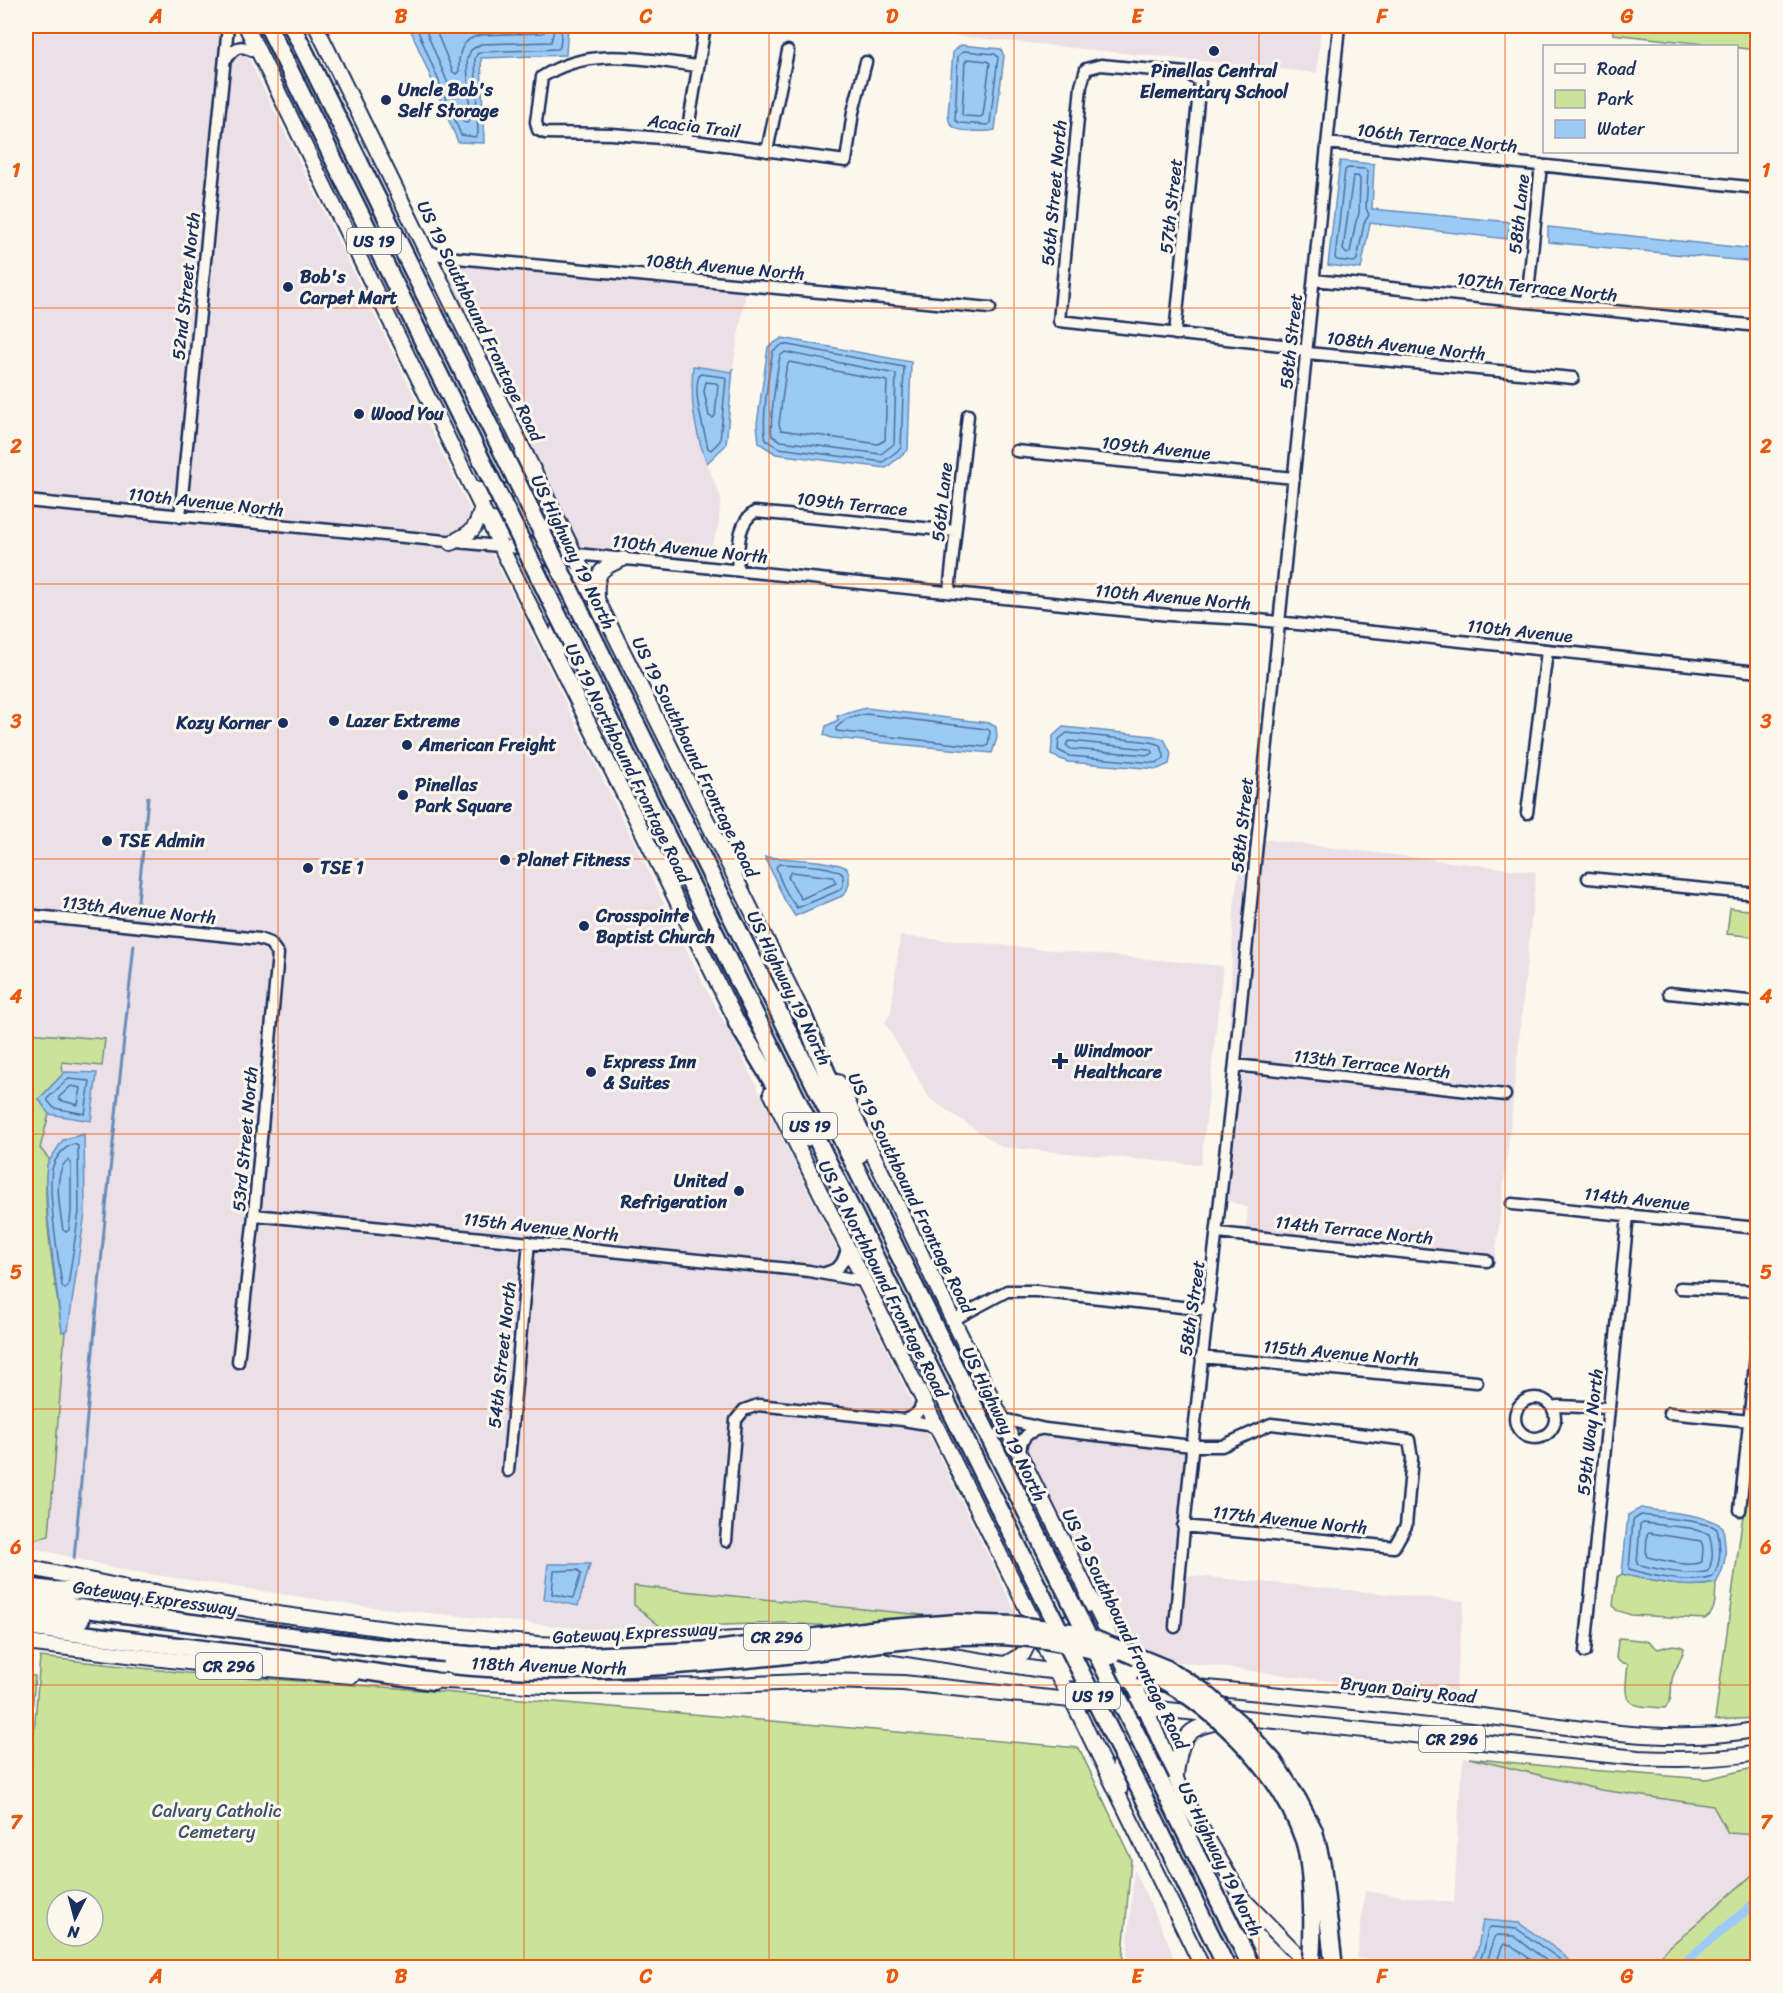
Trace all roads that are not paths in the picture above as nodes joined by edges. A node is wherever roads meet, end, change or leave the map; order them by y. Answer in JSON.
{"nodes":[{"id":1,"x":228,"y":26,"type":"edge"},
{"id":2,"x":246,"y":26,"type":"edge"},
{"id":3,"x":267,"y":26,"type":"edge"},
{"id":4,"x":292,"y":26,"type":"edge"},
{"id":5,"x":316,"y":26,"type":"edge"},
{"id":6,"x":705,"y":26,"type":"edge"},
{"id":7,"x":1339,"y":26,"type":"edge"},
{"id":8,"x":788,"y":51,"type":"dead end"},
{"id":9,"x":258,"y":53,"type":"junction"},
{"id":10,"x":226,"y":59,"type":"junction"},
{"id":11,"x":866,"y":62,"type":"dead end"},
{"id":12,"x":698,"y":66,"type":"junction"},
{"id":13,"x":1086,"y":69,"type":"joint"},
{"id":14,"x":686,"y":140,"type":"junction"},
{"id":15,"x":1327,"y":143,"type":"junction"},
{"id":16,"x":767,"y":151,"type":"junction"},
{"id":17,"x":1541,"y":165,"type":"junction"},
{"id":18,"x":1758,"y":188,"type":"edge"},
{"id":19,"x":423,"y":248,"type":"junction"},
{"id":20,"x":457,"y":258,"type":"junction"},
{"id":21,"x":1314,"y":280,"type":"junction"},
{"id":22,"x":440,"y":282,"type":"junction"},
{"id":23,"x":1527,"y":302,"type":"junction"},
{"id":24,"x":990,"y":308,"type":"dead end"},
{"id":25,"x":1059,"y":321,"type":"joint"},
{"id":26,"x":1758,"y":326,"type":"edge"},
{"id":27,"x":1175,"y":334,"type":"junction"},
{"id":28,"x":1307,"y":353,"type":"junction"},
{"id":29,"x":1573,"y":378,"type":"dead end"},
{"id":30,"x":968,"y":415,"type":"dead end"},
{"id":31,"x":519,"y":441,"type":"junction"},
{"id":32,"x":1016,"y":451,"type":"dead end"},
{"id":33,"x":1294,"y":478,"type":"junction"},
{"id":34,"x":473,"y":487,"type":"junction"},
{"id":35,"x":544,"y":493,"type":"junction"},
{"id":36,"x":26,"y":501,"type":"edge"},
{"id":37,"x":482,"y":507,"type":"junction"},
{"id":38,"x":180,"y":517,"type":"junction"},
{"id":39,"x":956,"y":531,"type":"junction"},
{"id":40,"x":451,"y":543,"type":"junction"},
{"id":41,"x":501,"y":547,"type":"junction"},
{"id":42,"x":538,"y":550,"type":"junction"},
{"id":43,"x":574,"y":554,"type":"junction"},
{"id":44,"x":623,"y":559,"type":"junction"},
{"id":45,"x":737,"y":570,"type":"junction"},
{"id":46,"x":949,"y":592,"type":"junction"},
{"id":47,"x":597,"y":601,"type":"junction"},
{"id":48,"x":533,"y":610,"type":"junction"},
{"id":49,"x":607,"y":619,"type":"junction"},
{"id":50,"x":1279,"y":622,"type":"junction"},
{"id":51,"x":1546,"y":651,"type":"junction"},
{"id":52,"x":556,"y":656,"type":"junction"},
{"id":53,"x":1758,"y":672,"type":"edge"},
{"id":54,"x":1527,"y":813,"type":"dead end"},
{"id":55,"x":1588,"y":878,"type":"dead end"},
{"id":56,"x":1758,"y":894,"type":"edge"},
{"id":57,"x":26,"y":915,"type":"edge"},
{"id":58,"x":249,"y":938,"type":"joint"},
{"id":59,"x":1669,"y":993,"type":"dead end"},
{"id":60,"x":1758,"y":1002,"type":"edge"},
{"id":61,"x":802,"y":1013,"type":"junction"},
{"id":62,"x":737,"y":1023,"type":"junction"},
{"id":63,"x":1235,"y":1065,"type":"junction"},
{"id":64,"x":1505,"y":1095,"type":"dead end"},
{"id":65,"x":1512,"y":1204,"type":"dead end"},
{"id":66,"x":254,"y":1215,"type":"junction"},
{"id":67,"x":854,"y":1215,"type":"junction"},
{"id":68,"x":1628,"y":1215,"type":"junction"},
{"id":69,"x":1758,"y":1228,"type":"edge"},
{"id":70,"x":1218,"y":1233,"type":"junction"},
{"id":71,"x":530,"y":1242,"type":"junction"},
{"id":72,"x":847,"y":1249,"type":"junction"},
{"id":73,"x":898,"y":1253,"type":"junction"},
{"id":74,"x":1487,"y":1261,"type":"dead end"},
{"id":75,"x":825,"y":1273,"type":"junction"},
{"id":76,"x":863,"y":1281,"type":"junction"},
{"id":77,"x":1680,"y":1288,"type":"dead end"},
{"id":78,"x":1758,"y":1291,"type":"edge"},
{"id":79,"x":1209,"y":1310,"type":"junction"},
{"id":80,"x":952,"y":1320,"type":"junction"},
{"id":81,"x":1758,"y":1336,"type":"edge"},
{"id":82,"x":1201,"y":1357,"type":"junction"},
{"id":83,"x":238,"y":1362,"type":"dead end"},
{"id":84,"x":1477,"y":1383,"type":"dead end"},
{"id":85,"x":923,"y":1399,"type":"junction"},
{"id":86,"x":1552,"y":1407,"type":"dead end"},
{"id":87,"x":1609,"y":1408,"type":"junction"},
{"id":88,"x":1669,"y":1413,"type":"dead end"},
{"id":89,"x":1002,"y":1419,"type":"junction"},
{"id":90,"x":903,"y":1420,"type":"junction"},
{"id":91,"x":1750,"y":1421,"type":"junction"},
{"id":92,"x":1045,"y":1428,"type":"junction"},
{"id":93,"x":938,"y":1429,"type":"junction"},
{"id":94,"x":1192,"y":1446,"type":"junction"},
{"id":95,"x":1019,"y":1452,"type":"junction"},
{"id":96,"x":508,"y":1471,"type":"dead end"},
{"id":97,"x":1740,"y":1510,"type":"dead end"},
{"id":98,"x":1183,"y":1526,"type":"junction"},
{"id":99,"x":726,"y":1541,"type":"dead end"},
{"id":100,"x":26,"y":1567,"type":"edge"},
{"id":101,"x":26,"y":1587,"type":"edge"},
{"id":102,"x":1087,"y":1592,"type":"junction"},
{"id":103,"x":155,"y":1593,"type":"junction"},
{"id":104,"x":26,"y":1600,"type":"edge"},
{"id":105,"x":1027,"y":1610,"type":"junction"},
{"id":106,"x":26,"y":1612,"type":"edge"},
{"id":107,"x":26,"y":1627,"type":"edge"},
{"id":108,"x":1036,"y":1627,"type":"junction"},
{"id":109,"x":1174,"y":1627,"type":"dead end"},
{"id":110,"x":206,"y":1630,"type":"junction"},
{"id":111,"x":1110,"y":1639,"type":"junction"},
{"id":112,"x":26,"y":1643,"type":"edge"},
{"id":113,"x":1585,"y":1652,"type":"dead end"},
{"id":114,"x":1047,"y":1653,"type":"junction"},
{"id":115,"x":1005,"y":1664,"type":"junction"},
{"id":116,"x":1055,"y":1671,"type":"junction"},
{"id":117,"x":1089,"y":1680,"type":"junction"},
{"id":118,"x":434,"y":1681,"type":"junction"},
{"id":119,"x":1131,"y":1681,"type":"junction"},
{"id":120,"x":1103,"y":1699,"type":"junction"},
{"id":121,"x":1072,"y":1701,"type":"junction"},
{"id":122,"x":1146,"y":1709,"type":"junction"},
{"id":123,"x":1256,"y":1720,"type":"junction"},
{"id":124,"x":1758,"y":1729,"type":"edge"},
{"id":125,"x":1160,"y":1739,"type":"junction"},
{"id":126,"x":1094,"y":1746,"type":"junction"},
{"id":127,"x":1758,"y":1753,"type":"edge"},
{"id":128,"x":1169,"y":1780,"type":"junction"},
{"id":129,"x":1122,"y":1802,"type":"junction"},
{"id":130,"x":1186,"y":1802,"type":"junction"},
{"id":131,"x":1203,"y":1968,"type":"edge"},
{"id":132,"x":1227,"y":1968,"type":"edge"},
{"id":133,"x":1252,"y":1968,"type":"edge"},
{"id":134,"x":1311,"y":1968,"type":"edge"},
{"id":135,"x":1334,"y":1968,"type":"edge"}],
"edges":[{"from":1,"to":10,"type":"street","name":"52nd Street North"},
{"from":2,"to":9,"type":"main road","name":"US 19 Northbound Frontage Road"},
{"from":3,"to":67,"type":"highway","number":"US 19","bridge":true},
{"from":4,"to":73,"type":"highway","name":"US Highway 19 North","number":"US 19","bridge":true},
{"from":5,"to":19,"type":"main road","name":"US 19 Southbound Frontage Road"},
{"from":6,"to":12,"type":"street"},
{"from":7,"to":15,"type":"street","name":"58th Street"},
{"from":8,"to":16,"type":"street"},
{"from":9,"to":10,"type":"street"},
{"from":9,"to":34,"type":"main road","name":"US 19 Northbound Frontage Road"},
{"from":10,"to":38,"type":"street","name":"52nd Street North"},
{"from":11,"to":16,"type":"street","name":"Acacia Trail"},
{"from":12,"to":14,"type":"street"},
{"from":12,"to":14,"type":"street","name":"Acacia Trail"},
{"from":13,"to":25,"type":"street","name":"56th Street North"},
{"from":13,"to":27,"type":"street","name":"57th Street"},
{"from":14,"to":16,"type":"street","name":"Acacia Trail"},
{"from":15,"to":17,"type":"street","name":"106th Terrace North"},
{"from":15,"to":21,"type":"street","name":"58th Street"},
{"from":17,"to":18,"type":"street","name":"106th Terrace North"},
{"from":17,"to":23,"type":"street","name":"58th Lane"},
{"from":19,"to":20,"type":"street","name":"108th Avenue North"},
{"from":19,"to":22,"type":"main road","name":"US 19 Southbound Frontage Road"},
{"from":20,"to":22,"type":"street"},
{"from":20,"to":24,"type":"street","name":"108th Avenue North"},
{"from":21,"to":23,"type":"street","name":"107th Terrace North"},
{"from":21,"to":28,"type":"street","name":"58th Street"},
{"from":22,"to":31,"type":"main road","name":"US 19 Southbound Frontage Road"},
{"from":23,"to":26,"type":"street","name":"107th Terrace North"},
{"from":25,"to":27,"type":"street","name":"108th Avenue North"},
{"from":27,"to":28,"type":"street","name":"108th Avenue North"},
{"from":28,"to":29,"type":"street","name":"108th Avenue North"},
{"from":28,"to":33,"type":"street","name":"58th Street"},
{"from":30,"to":39,"type":"street","name":"56th Lane"},
{"from":31,"to":34,"type":"main road"},
{"from":31,"to":35,"type":"main road","name":"US 19 Southbound Frontage Road"},
{"from":32,"to":33,"type":"street","name":"109th Avenue"},
{"from":33,"to":50,"type":"street","name":"58th Street"},
{"from":34,"to":37,"type":"main road","name":"US 19 Northbound Frontage Road"},
{"from":35,"to":42,"type":"main road"},
{"from":35,"to":43,"type":"main road","name":"US 19 Southbound Frontage Road"},
{"from":36,"to":38,"type":"street","name":"110th Avenue North"},
{"from":37,"to":40,"type":"main road"},
{"from":37,"to":41,"type":"main road","name":"US 19 Northbound Frontage Road"},
{"from":37,"to":42,"type":"main road"},
{"from":38,"to":40,"type":"street","name":"110th Avenue North"},
{"from":39,"to":45,"type":"street","name":"109th Terrace"},
{"from":39,"to":46,"type":"street","name":"56th Lane"},
{"from":40,"to":41,"type":"street","name":"110th Avenue North"},
{"from":41,"to":42,"type":"street","name":"110th Avenue North"},
{"from":41,"to":48,"type":"main road","name":"US 19 Northbound Frontage Road"},
{"from":42,"to":43,"type":"street","name":"110th Avenue North"},
{"from":42,"to":47,"type":"main road"},
{"from":42,"to":48,"type":"main road"},
{"from":43,"to":44,"type":"street","name":"110th Avenue North"},
{"from":43,"to":47,"type":"main road","name":"US 19 Southbound Frontage Road"},
{"from":44,"to":45,"type":"street","name":"110th Avenue North"},
{"from":44,"to":47,"type":"main road"},
{"from":45,"to":46,"type":"street","name":"110th Avenue North"},
{"from":46,"to":50,"type":"street","name":"110th Avenue North"},
{"from":47,"to":49,"type":"main road","name":"US 19 Southbound Frontage Road"},
{"from":48,"to":52,"type":"main road","name":"US 19 Northbound Frontage Road"},
{"from":49,"to":52,"type":"main road"},
{"from":49,"to":61,"type":"main road","name":"US 19 Southbound Frontage Road"},
{"from":50,"to":51,"type":"street","name":"110th Avenue"},
{"from":50,"to":63,"type":"street","name":"58th Street"},
{"from":51,"to":53,"type":"street","name":"110th Avenue"},
{"from":51,"to":54,"type":"street"},
{"from":52,"to":62,"type":"main road","name":"US 19 Northbound Frontage Road"},
{"from":55,"to":56,"type":"street"},
{"from":57,"to":58,"type":"street","name":"113th Avenue North"},
{"from":58,"to":66,"type":"street","name":"53rd Street North"},
{"from":59,"to":60,"type":"street"},
{"from":61,"to":73,"type":"highway"},
{"from":61,"to":80,"type":"main road","name":"US 19 Southbound Frontage Road"},
{"from":62,"to":67,"type":"highway"},
{"from":62,"to":72,"type":"main road","name":"US 19 Northbound Frontage Road"},
{"from":63,"to":64,"type":"street","name":"113th Terrace North"},
{"from":63,"to":70,"type":"street","name":"58th Street"},
{"from":65,"to":68,"type":"street","name":"114th Avenue"},
{"from":66,"to":71,"type":"street","name":"115th Avenue North"},
{"from":66,"to":83,"type":"street","name":"53rd Street North"},
{"from":67,"to":132,"type":"highway","number":"US 19","bridge":true},
{"from":68,"to":69,"type":"street","name":"114th Avenue"},
{"from":68,"to":87,"type":"street","name":"59th Way North"},
{"from":70,"to":74,"type":"street","name":"114th Terrace North"},
{"from":70,"to":79,"type":"street","name":"58th Street"},
{"from":71,"to":75,"type":"street","name":"115th Avenue North"},
{"from":71,"to":96,"type":"street","name":"54th Street North"},
{"from":72,"to":75,"type":"street"},
{"from":72,"to":76,"type":"main road","name":"US 19 Northbound Frontage Road"},
{"from":73,"to":128,"type":"highway","name":"US Highway 19 North","number":"US 19","bridge":true},
{"from":75,"to":76,"type":"street","name":"115th Avenue North"},
{"from":76,"to":85,"type":"main road","name":"US 19 Northbound Frontage Road"},
{"from":77,"to":78,"type":"street"},
{"from":79,"to":80,"type":"street"},
{"from":79,"to":82,"type":"street","name":"58th Street"},
{"from":80,"to":89,"type":"main road","name":"US 19 Southbound Frontage Road"},
{"from":81,"to":91,"type":"street"},
{"from":82,"to":84,"type":"street","name":"115th Avenue North"},
{"from":82,"to":94,"type":"street","name":"58th Street"},
{"from":85,"to":90,"type":"street"},
{"from":85,"to":93,"type":"main road","name":"US 19 Northbound Frontage Road"},
{"from":86,"to":87,"type":"street"},
{"from":87,"to":113,"type":"street","name":"59th Way North"},
{"from":88,"to":91,"type":"street"},
{"from":89,"to":92,"type":"street"},
{"from":89,"to":95,"type":"main road","name":"US 19 Southbound Frontage Road"},
{"from":90,"to":93,"type":"street"},
{"from":90,"to":99,"type":"street"},
{"from":91,"to":97,"type":"street"},
{"from":92,"to":94,"type":"street"},
{"from":92,"to":95,"type":"street"},
{"from":93,"to":105,"type":"main road","name":"US 19 Northbound Frontage Road"},
{"from":94,"to":98,"type":"street","name":"58th Street"},
{"from":94,"to":98,"type":"street","name":"117th Avenue North"},
{"from":95,"to":102,"type":"main road","name":"US 19 Southbound Frontage Road"},
{"from":98,"to":109,"type":"street","name":"58th Street"},
{"from":100,"to":103,"type":"main road","name":"118th Avenue North","number":"CR 296"},
{"from":101,"to":103,"type":"highway"},
{"from":102,"to":105,"type":"main road"},
{"from":102,"to":111,"type":"main road","name":"US 19 Southbound Frontage Road"},
{"from":103,"to":115,"type":"main road","name":"118th Avenue North","number":"CR 296"},
{"from":104,"to":110,"type":"highway","name":"Gateway Expressway"},
{"from":105,"to":108,"type":"main road","name":"US 19 Northbound Frontage Road"},
{"from":106,"to":110,"type":"highway","name":"Gateway Expressway"},
{"from":107,"to":118,"type":"highway"},
{"from":108,"to":114,"type":"main road","name":"US 19 Northbound Frontage Road"},
{"from":108,"to":115,"type":"main road"},
{"from":110,"to":134,"type":"highway","name":"Gateway Expressway","bridge":true},
{"from":110,"to":135,"type":"highway","name":"Gateway Expressway","bridge":true},
{"from":111,"to":117,"type":"main road"},
{"from":111,"to":119,"type":"main road","name":"US 19 Southbound Frontage Road"},
{"from":112,"to":118,"type":"main road","name":"118th Avenue North","number":"CR 296"},
{"from":114,"to":116,"type":"main road","name":"US 19 Northbound Frontage Road"},
{"from":114,"to":117,"type":"main road"},
{"from":115,"to":116,"type":"main road","name":"118th Avenue North","number":"CR 296"},
{"from":116,"to":117,"type":"main road","name":"Bryan Dairy Road","number":"CR 296"},
{"from":116,"to":121,"type":"main road","name":"US 19 Northbound Frontage Road"},
{"from":117,"to":119,"type":"main road","name":"Bryan Dairy Road","number":"CR 296"},
{"from":117,"to":120,"type":"main road"},
{"from":117,"to":121,"type":"main road"},
{"from":118,"to":121,"type":"main road","name":"118th Avenue North","number":"CR 296"},
{"from":119,"to":120,"type":"main road"},
{"from":119,"to":122,"type":"main road","name":"US 19 Southbound Frontage Road"},
{"from":119,"to":124,"type":"main road","name":"Bryan Dairy Road","number":"CR 296"},
{"from":120,"to":121,"type":"main road","number":"CR 296"},
{"from":120,"to":122,"type":"main road","number":"CR 296"},
{"from":120,"to":125,"type":"main road"},
{"from":120,"to":126,"type":"main road"},
{"from":121,"to":126,"type":"main road","name":"US 19 Northbound Frontage Road"},
{"from":122,"to":123,"type":"main road","number":"CR 296"},
{"from":122,"to":125,"type":"main road","name":"US 19 Southbound Frontage Road"},
{"from":123,"to":127,"type":"main road","number":"CR 296"},
{"from":123,"to":128,"type":"main road"},
{"from":125,"to":128,"type":"main road","name":"US 19 Southbound Frontage Road"},
{"from":126,"to":129,"type":"main road","name":"US 19 Northbound Frontage Road"},
{"from":128,"to":130,"type":"main road","name":"US 19 Southbound Frontage Road"},
{"from":128,"to":133,"type":"highway","name":"US Highway 19 North","number":"US 19"},
{"from":129,"to":130,"type":"main road"},
{"from":129,"to":131,"type":"main road","name":"US 19 Northbound Frontage Road"},
{"from":130,"to":134,"type":"main road","name":"US 19 Southbound Frontage Road"}]}
